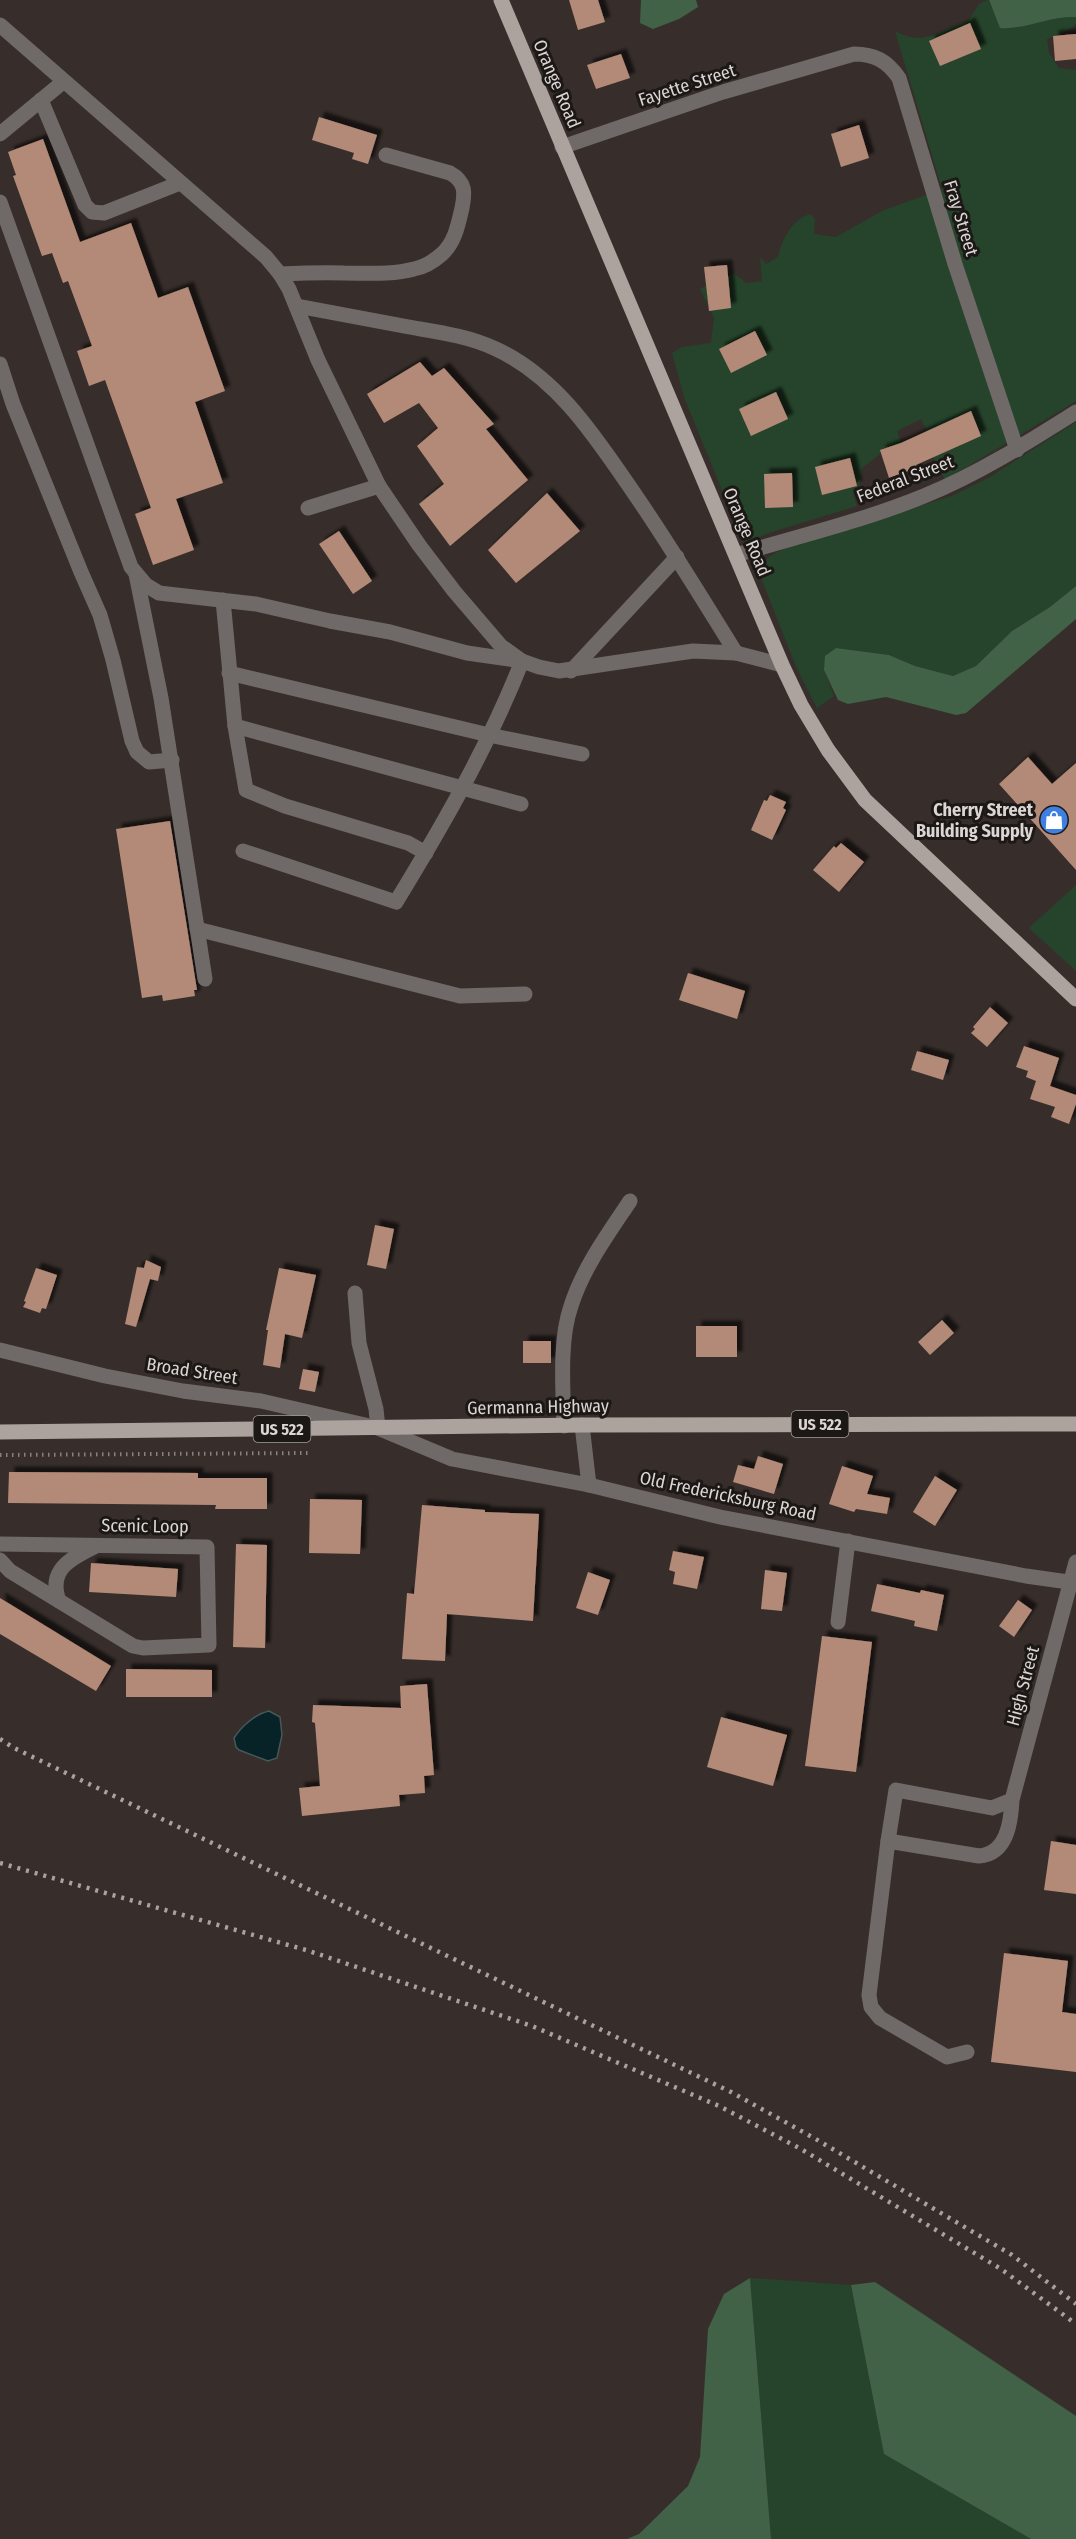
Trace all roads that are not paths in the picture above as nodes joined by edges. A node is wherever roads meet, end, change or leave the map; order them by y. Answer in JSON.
{"nodes":[{"id":1,"x":501,"y":0,"type":"edge"},
{"id":2,"x":0,"y":26,"type":"edge"},
{"id":3,"x":824,"y":63,"type":"joint"},
{"id":4,"x":63,"y":82,"type":"junction"},
{"id":5,"x":41,"y":100,"type":"junction"},
{"id":6,"x":0,"y":134,"type":"edge"},
{"id":7,"x":562,"y":147,"type":"junction"},
{"id":8,"x":386,"y":155,"type":"dead end"},
{"id":9,"x":180,"y":183,"type":"junction"},
{"id":10,"x":0,"y":202,"type":"edge"},
{"id":11,"x":280,"y":274,"type":"junction"},
{"id":12,"x":297,"y":306,"type":"junction"},
{"id":13,"x":0,"y":364,"type":"edge"},
{"id":14,"x":1076,"y":412,"type":"edge"},
{"id":15,"x":1017,"y":450,"type":"junction"},
{"id":16,"x":379,"y":486,"type":"junction"},
{"id":17,"x":308,"y":508,"type":"dead end"},
{"id":18,"x":736,"y":555,"type":"junction"},
{"id":19,"x":677,"y":556,"type":"junction"},
{"id":20,"x":136,"y":574,"type":"junction"},
{"id":21,"x":223,"y":600,"type":"junction"},
{"id":22,"x":736,"y":653,"type":"junction"},
{"id":23,"x":522,"y":661,"type":"junction"},
{"id":24,"x":782,"y":665,"type":"junction"},
{"id":25,"x":571,"y":671,"type":"junction"},
{"id":26,"x":229,"y":673,"type":"junction"},
{"id":27,"x":235,"y":726,"type":"junction"},
{"id":28,"x":489,"y":735,"type":"junction"},
{"id":29,"x":582,"y":754,"type":"dead end"},
{"id":30,"x":172,"y":760,"type":"junction"},
{"id":31,"x":462,"y":789,"type":"junction"},
{"id":32,"x":521,"y":804,"type":"dead end"},
{"id":33,"x":243,"y":851,"type":"dead end"},
{"id":34,"x":426,"y":853,"type":"junction"},
{"id":35,"x":197,"y":929,"type":"junction"},
{"id":36,"x":205,"y":979,"type":"dead end"},
{"id":37,"x":525,"y":994,"type":"dead end"},
{"id":38,"x":1076,"y":999,"type":"edge"},
{"id":39,"x":630,"y":1201,"type":"dead end"},
{"id":40,"x":355,"y":1293,"type":"dead end"},
{"id":41,"x":0,"y":1350,"type":"edge"},
{"id":42,"x":1076,"y":1424,"type":"edge"},
{"id":43,"x":582,"y":1425,"type":"junction"},
{"id":44,"x":564,"y":1426,"type":"junction"},
{"id":45,"x":378,"y":1428,"type":"junction"},
{"id":46,"x":0,"y":1432,"type":"edge"},
{"id":47,"x":589,"y":1485,"type":"junction"},
{"id":48,"x":848,"y":1541,"type":"junction"},
{"id":49,"x":0,"y":1544,"type":"edge"},
{"id":50,"x":98,"y":1545,"type":"junction"},
{"id":51,"x":0,"y":1560,"type":"edge"},
{"id":52,"x":1076,"y":1562,"type":"edge"},
{"id":53,"x":1073,"y":1583,"type":"edge"},
{"id":54,"x":60,"y":1601,"type":"junction"},
{"id":55,"x":838,"y":1622,"type":"dead end"},
{"id":56,"x":1012,"y":1800,"type":"junction"},
{"id":57,"x":888,"y":1841,"type":"junction"},
{"id":58,"x":967,"y":2052,"type":"dead end"}],
"edges":[{"from":1,"to":7,"type":"main road","name":"Orange Road"},
{"from":2,"to":4,"type":"street"},
{"from":3,"to":7,"type":"street","name":"Fayette Street"},
{"from":3,"to":15,"type":"street","name":"Fray Street"},
{"from":4,"to":5,"type":"street"},
{"from":4,"to":9,"type":"street"},
{"from":5,"to":6,"type":"street"},
{"from":5,"to":9,"type":"street"},
{"from":7,"to":18,"type":"main road","name":"Orange Road"},
{"from":8,"to":11,"type":"street"},
{"from":9,"to":11,"type":"street"},
{"from":10,"to":20,"type":"street"},
{"from":11,"to":12,"type":"street"},
{"from":12,"to":16,"type":"street"},
{"from":12,"to":19,"type":"street"},
{"from":13,"to":30,"type":"street"},
{"from":14,"to":15,"type":"street","name":"Federal Street"},
{"from":15,"to":18,"type":"street","name":"Federal Street"},
{"from":16,"to":17,"type":"street"},
{"from":16,"to":23,"type":"street"},
{"from":18,"to":24,"type":"main road","name":"Orange Road"},
{"from":19,"to":22,"type":"street"},
{"from":19,"to":25,"type":"street"},
{"from":20,"to":21,"type":"street"},
{"from":20,"to":30,"type":"street"},
{"from":21,"to":23,"type":"street"},
{"from":21,"to":26,"type":"street"},
{"from":22,"to":24,"type":"street"},
{"from":22,"to":25,"type":"street"},
{"from":23,"to":25,"type":"street"},
{"from":23,"to":28,"type":"street"},
{"from":24,"to":38,"type":"main road","name":"Orange Road"},
{"from":26,"to":27,"type":"street"},
{"from":26,"to":28,"type":"street"},
{"from":27,"to":31,"type":"street"},
{"from":27,"to":34,"type":"street"},
{"from":28,"to":29,"type":"street"},
{"from":28,"to":31,"type":"street"},
{"from":30,"to":35,"type":"street"},
{"from":31,"to":32,"type":"street"},
{"from":31,"to":34,"type":"street"},
{"from":33,"to":34,"type":"street"},
{"from":35,"to":36,"type":"street"},
{"from":35,"to":37,"type":"street"},
{"from":39,"to":44,"type":"street"},
{"from":40,"to":45,"type":"street"},
{"from":41,"to":45,"type":"street","name":"Broad Street"},
{"from":42,"to":43,"type":"main road","name":"Germanna Highway","number":"US 522"},
{"from":43,"to":44,"type":"main road","name":"Germanna Highway","number":"US 522"},
{"from":43,"to":47,"type":"street"},
{"from":44,"to":45,"type":"main road","name":"Germanna Highway","number":"US 522"},
{"from":45,"to":46,"type":"main road","name":"Germanna Highway","number":"US 522"},
{"from":45,"to":47,"type":"street","name":"Old Fredericksburg Road"},
{"from":47,"to":48,"type":"street","name":"Old Fredericksburg Road"},
{"from":48,"to":53,"type":"street","name":"Old Fredericksburg Road"},
{"from":48,"to":55,"type":"street"},
{"from":49,"to":50,"type":"street","name":"Scenic Loop"},
{"from":50,"to":54,"type":"street"},
{"from":50,"to":54,"type":"street","name":"Scenic Loop"},
{"from":51,"to":54,"type":"street","name":"Scenic Loop"},
{"from":52,"to":53,"type":"street","name":"High Street"},
{"from":53,"to":56,"type":"street","name":"High Street"},
{"from":56,"to":57,"type":"street","name":"High Street"},
{"from":56,"to":57,"type":"street"},
{"from":57,"to":58,"type":"street"}]}
